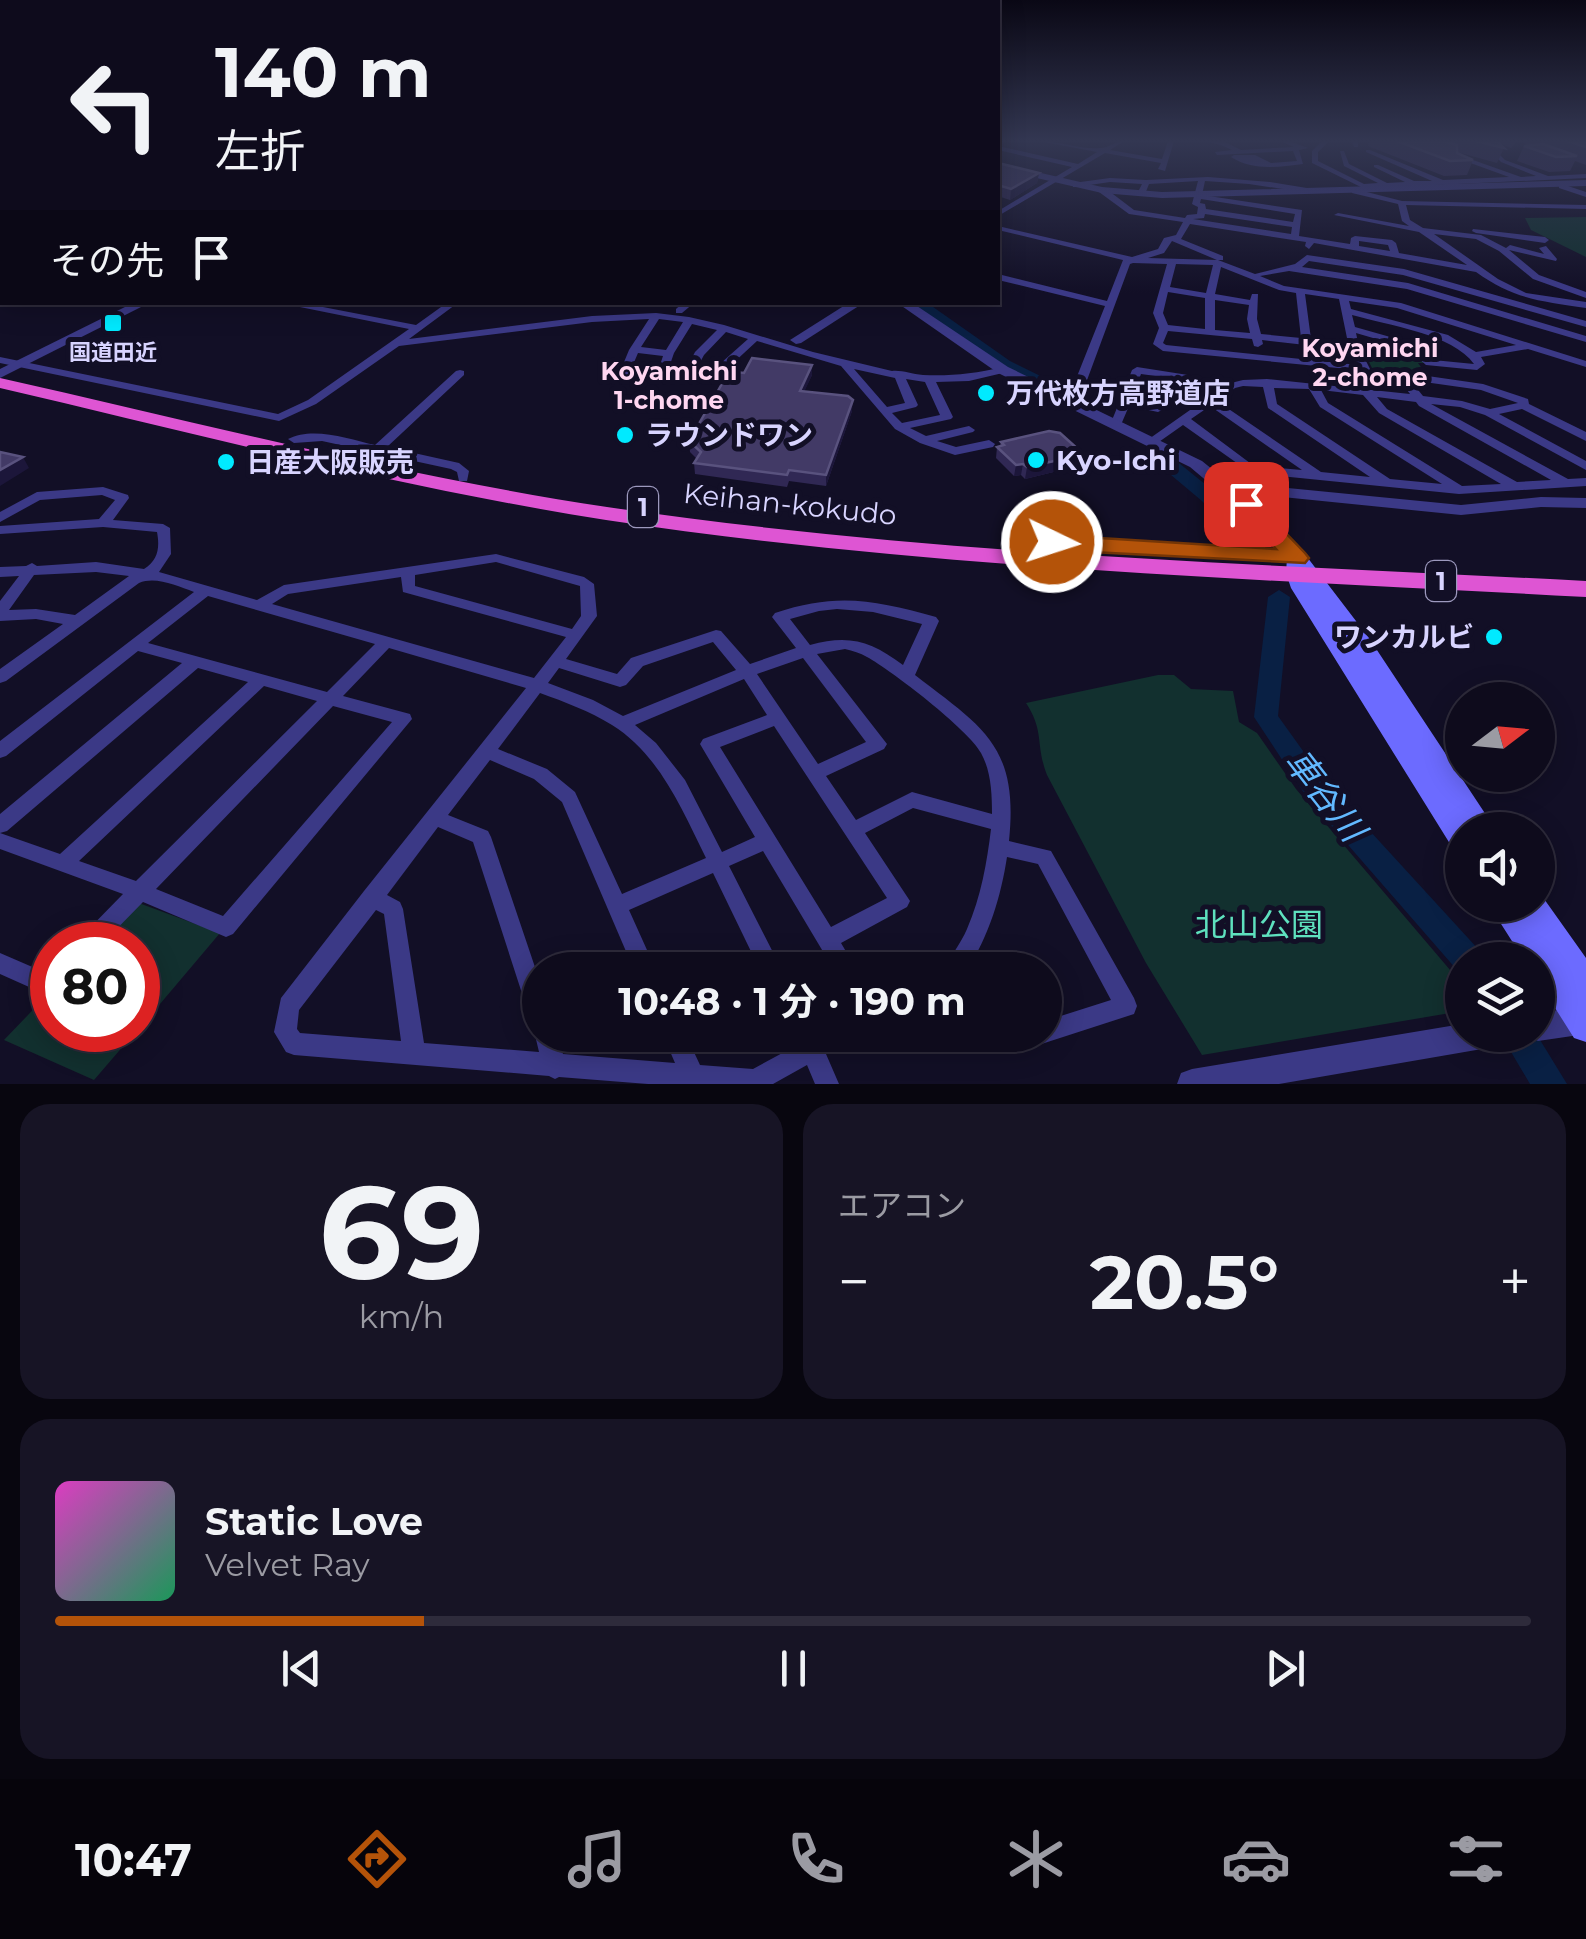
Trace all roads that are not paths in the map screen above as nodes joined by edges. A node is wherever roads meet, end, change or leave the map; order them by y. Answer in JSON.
{"nodes":[{"id":1,"x":1034,"y":192,"type":"edge"},
{"id":2,"x":1104,"y":192,"type":"edge"},
{"id":3,"x":1117,"y":192,"type":"edge"},
{"id":4,"x":1198,"y":192,"type":"edge"},
{"id":5,"x":1316,"y":192,"type":"joint"},
{"id":6,"x":1326,"y":192,"type":"edge"},
{"id":7,"x":1367,"y":192,"type":"edge"},
{"id":8,"x":1467,"y":192,"type":"edge"},
{"id":9,"x":1141,"y":194,"type":"joint"},
{"id":10,"x":1197,"y":196,"type":"junction"},
{"id":11,"x":1486,"y":202,"type":"junction"},
{"id":12,"x":1402,"y":204,"type":"junction"},
{"id":13,"x":1586,"y":207,"type":"edge"},
{"id":14,"x":1204,"y":211,"type":"junction"},
{"id":15,"x":1000,"y":213,"type":"edge"},
{"id":16,"x":1338,"y":216,"type":"dead end"},
{"id":17,"x":1187,"y":221,"type":"junction"},
{"id":18,"x":1296,"y":224,"type":"junction"},
{"id":19,"x":1000,"y":228,"type":"edge"},
{"id":20,"x":1418,"y":229,"type":"junction"},
{"id":21,"x":1502,"y":234,"type":"junction"},
{"id":22,"x":1478,"y":237,"type":"junction"},
{"id":23,"x":1294,"y":238,"type":"junction"},
{"id":24,"x":1173,"y":239,"type":"junction"},
{"id":25,"x":1310,"y":240,"type":"junction"},
{"id":26,"x":1506,"y":248,"type":"junction"},
{"id":27,"x":1307,"y":258,"type":"junction"},
{"id":28,"x":1133,"y":260,"type":"junction"},
{"id":29,"x":1172,"y":260,"type":"junction"},
{"id":30,"x":1218,"y":262,"type":"junction"},
{"id":31,"x":1439,"y":263,"type":"junction"},
{"id":32,"x":1289,"y":268,"type":"junction"},
{"id":33,"x":1476,"y":269,"type":"junction"},
{"id":34,"x":1000,"y":277,"type":"edge"},
{"id":35,"x":1258,"y":277,"type":"junction"},
{"id":36,"x":1442,"y":282,"type":"junction"},
{"id":37,"x":1165,"y":290,"type":"junction"},
{"id":38,"x":1300,"y":293,"type":"junction"},
{"id":39,"x":1430,"y":293,"type":"junction"},
{"id":40,"x":1210,"y":296,"type":"junction"},
{"id":41,"x":1585,"y":296,"type":"edge"},
{"id":42,"x":1254,"y":303,"type":"junction"},
{"id":43,"x":1108,"y":304,"type":"junction"},
{"id":44,"x":1417,"y":304,"type":"junction"},
{"id":45,"x":139,"y":305,"type":"edge"},
{"id":46,"x":295,"y":305,"type":"edge"},
{"id":47,"x":452,"y":305,"type":"edge"},
{"id":48,"x":618,"y":305,"type":"edge"},
{"id":49,"x":687,"y":305,"type":"edge"},
{"id":50,"x":854,"y":305,"type":"edge"},
{"id":51,"x":906,"y":305,"type":"edge"},
{"id":52,"x":1346,"y":305,"type":"junction"},
{"id":53,"x":679,"y":311,"type":"junction"},
{"id":54,"x":656,"y":316,"type":"junction"},
{"id":55,"x":689,"y":320,"type":"junction"},
{"id":56,"x":1586,"y":324,"type":"edge"},
{"id":57,"x":418,"y":328,"type":"junction"},
{"id":58,"x":724,"y":328,"type":"junction"},
{"id":59,"x":1164,"y":328,"type":"junction"},
{"id":60,"x":1349,"y":328,"type":"junction"},
{"id":61,"x":1210,"y":332,"type":"junction"},
{"id":62,"x":1256,"y":337,"type":"junction"},
{"id":63,"x":755,"y":338,"type":"junction"},
{"id":64,"x":796,"y":340,"type":"joint"},
{"id":65,"x":396,"y":342,"type":"junction"},
{"id":66,"x":1306,"y":342,"type":"junction"},
{"id":67,"x":1354,"y":347,"type":"junction"},
{"id":68,"x":1526,"y":347,"type":"junction"},
{"id":69,"x":634,"y":350,"type":"junction"},
{"id":70,"x":1584,"y":352,"type":"edge"},
{"id":71,"x":669,"y":353,"type":"junction"},
{"id":72,"x":1474,"y":355,"type":"junction"},
{"id":73,"x":1262,"y":358,"type":"junction"},
{"id":74,"x":0,"y":360,"type":"edge"},
{"id":75,"x":846,"y":367,"type":"junction"},
{"id":76,"x":1003,"y":370,"type":"junction"},
{"id":77,"x":6,"y":371,"type":"edge"},
{"id":78,"x":898,"y":373,"type":"junction"},
{"id":79,"x":460,"y":374,"type":"dead end"},
{"id":80,"x":661,"y":376,"type":"dead end"},
{"id":81,"x":928,"y":376,"type":"junction"},
{"id":82,"x":1184,"y":377,"type":"dead end"},
{"id":83,"x":622,"y":379,"type":"dead end"},
{"id":84,"x":1266,"y":382,"type":"junction"},
{"id":85,"x":0,"y":383,"type":"edge"},
{"id":86,"x":1131,"y":384,"type":"junction"},
{"id":87,"x":1313,"y":386,"type":"junction"},
{"id":88,"x":1366,"y":392,"type":"junction"},
{"id":89,"x":1184,"y":395,"type":"dead end"},
{"id":90,"x":1416,"y":398,"type":"junction"},
{"id":91,"x":1063,"y":399,"type":"junction"},
{"id":92,"x":1124,"y":402,"type":"junction"},
{"id":93,"x":1212,"y":402,"type":"junction"},
{"id":94,"x":1523,"y":405,"type":"junction"},
{"id":95,"x":1158,"y":409,"type":"dead end"},
{"id":96,"x":884,"y":411,"type":"junction"},
{"id":97,"x":1489,"y":413,"type":"junction"},
{"id":98,"x":1183,"y":419,"type":"junction"},
{"id":99,"x":1116,"y":424,"type":"junction"},
{"id":100,"x":900,"y":427,"type":"junction"},
{"id":101,"x":969,"y":430,"type":"dead end"},
{"id":102,"x":1586,"y":437,"type":"edge"},
{"id":103,"x":294,"y":439,"type":"junction"},
{"id":104,"x":924,"y":440,"type":"junction"},
{"id":105,"x":1152,"y":441,"type":"junction"},
{"id":106,"x":990,"y":444,"type":"dead end"},
{"id":107,"x":378,"y":449,"type":"junction"},
{"id":108,"x":1586,"y":466,"type":"edge"},
{"id":109,"x":1318,"y":477,"type":"junction"},
{"id":110,"x":464,"y":478,"type":"junction"},
{"id":111,"x":1586,"y":482,"type":"edge"},
{"id":112,"x":1565,"y":484,"type":"junction"},
{"id":113,"x":1226,"y":486,"type":"junction"},
{"id":114,"x":1392,"y":486,"type":"junction"},
{"id":115,"x":1514,"y":486,"type":"junction"},
{"id":116,"x":1459,"y":490,"type":"junction"},
{"id":117,"x":1541,"y":502,"type":"junction"},
{"id":118,"x":1586,"y":503,"type":"edge"},
{"id":119,"x":0,"y":518,"type":"edge"},
{"id":120,"x":103,"y":523,"type":"junction"},
{"id":121,"x":0,"y":530,"type":"edge"},
{"id":122,"x":32,"y":568,"type":"junction"},
{"id":123,"x":1302,"y":568,"type":"junction"},
{"id":124,"x":0,"y":572,"type":"edge"},
{"id":125,"x":149,"y":574,"type":"junction"},
{"id":126,"x":408,"y":574,"type":"junction"},
{"id":127,"x":1586,"y":576,"type":"edge"},
{"id":128,"x":207,"y":589,"type":"junction"},
{"id":129,"x":1586,"y":589,"type":"edge"},
{"id":130,"x":260,"y":605,"type":"junction"},
{"id":131,"x":0,"y":614,"type":"edge"},
{"id":132,"x":76,"y":622,"type":"junction"},
{"id":133,"x":576,"y":634,"type":"junction"},
{"id":134,"x":385,"y":643,"type":"junction"},
{"id":135,"x":136,"y":646,"type":"junction"},
{"id":136,"x":806,"y":651,"type":"junction"},
{"id":137,"x":195,"y":661,"type":"junction"},
{"id":138,"x":555,"y":661,"type":"junction"},
{"id":139,"x":748,"y":674,"type":"junction"},
{"id":140,"x":906,"y":676,"type":"junction"},
{"id":141,"x":0,"y":677,"type":"edge"},
{"id":142,"x":260,"y":680,"type":"junction"},
{"id":143,"x":536,"y":686,"type":"junction"},
{"id":144,"x":330,"y":699,"type":"junction"},
{"id":145,"x":778,"y":718,"type":"junction"},
{"id":146,"x":622,"y":723,"type":"junction"},
{"id":147,"x":0,"y":751,"type":"edge"},
{"id":148,"x":484,"y":751,"type":"junction"},
{"id":149,"x":815,"y":772,"type":"junction"},
{"id":150,"x":1445,"y":812,"type":"edge"},
{"id":151,"x":1470,"y":812,"type":"edge"},
{"id":152,"x":433,"y":817,"type":"junction"},
{"id":153,"x":1001,"y":824,"type":"junction"},
{"id":154,"x":0,"y":825,"type":"edge"},
{"id":155,"x":854,"y":830,"type":"junction"},
{"id":156,"x":0,"y":841,"type":"edge"},
{"id":157,"x":767,"y":841,"type":"junction"},
{"id":158,"x":998,"y":846,"type":"junction"},
{"id":159,"x":62,"y":864,"type":"junction"},
{"id":160,"x":716,"y":865,"type":"junction"},
{"id":161,"x":141,"y":892,"type":"junction"},
{"id":162,"x":371,"y":897,"type":"junction"},
{"id":163,"x":619,"y":905,"type":"junction"},
{"id":164,"x":110,"y":922,"type":"edge"},
{"id":165,"x":1516,"y":922,"type":"edge"},
{"id":166,"x":1543,"y":922,"type":"edge"},
{"id":167,"x":827,"y":940,"type":"junction"},
{"id":168,"x":639,"y":952,"type":"edge"},
{"id":169,"x":762,"y":952,"type":"edge"},
{"id":170,"x":835,"y":952,"type":"edge"},
{"id":171,"x":970,"y":952,"type":"edge"},
{"id":172,"x":522,"y":961,"type":"edge"},
{"id":173,"x":0,"y":963,"type":"edge"},
{"id":174,"x":30,"y":976,"type":"edge"},
{"id":175,"x":1586,"y":985,"type":"edge"},
{"id":176,"x":1585,"y":1022,"type":"edge"},
{"id":177,"x":1555,"y":1025,"type":"edge"},
{"id":178,"x":1062,"y":1027,"type":"edge"},
{"id":179,"x":1445,"y":1041,"type":"edge"},
{"id":180,"x":551,"y":1052,"type":"edge"},
{"id":181,"x":682,"y":1052,"type":"edge"},
{"id":182,"x":794,"y":1052,"type":"edge"},
{"id":183,"x":813,"y":1052,"type":"edge"},
{"id":184,"x":414,"y":1054,"type":"junction"},
{"id":185,"x":556,"y":1067,"type":"junction"},
{"id":186,"x":693,"y":1075,"type":"junction"},
{"id":187,"x":826,"y":1084,"type":"edge"},
{"id":188,"x":1192,"y":1084,"type":"edge"}],
"edges":[{"from":1,"to":15,"type":"street"},
{"from":2,"to":17,"type":"street"},
{"from":3,"to":9,"type":"street"},
{"from":4,"to":10,"type":"street"},
{"from":5,"to":6,"type":"street"},
{"from":5,"to":10,"type":"street"},
{"from":7,"to":12,"type":"street"},
{"from":8,"to":11,"type":"street"},
{"from":9,"to":10,"type":"street"},
{"from":10,"to":14,"type":"street"},
{"from":10,"to":18,"type":"street"},
{"from":11,"to":12,"type":"street"},
{"from":11,"to":13,"type":"street"},
{"from":12,"to":20,"type":"street"},
{"from":14,"to":17,"type":"street"},
{"from":14,"to":18,"type":"street"},
{"from":16,"to":20,"type":"street"},
{"from":17,"to":23,"type":"street"},
{"from":17,"to":24,"type":"street"},
{"from":18,"to":23,"type":"street"},
{"from":19,"to":28,"type":"street"},
{"from":20,"to":22,"type":"street"},
{"from":20,"to":33,"type":"street"},
{"from":21,"to":22,"type":"street"},
{"from":21,"to":26,"type":"street"},
{"from":21,"to":26,"type":"street"},
{"from":22,"to":26,"type":"street"},
{"from":23,"to":25,"type":"street"},
{"from":24,"to":28,"type":"street"},
{"from":24,"to":35,"type":"street"},
{"from":25,"to":27,"type":"street"},
{"from":25,"to":31,"type":"street"},
{"from":26,"to":41,"type":"street"},
{"from":27,"to":32,"type":"street"},
{"from":27,"to":36,"type":"street"},
{"from":28,"to":29,"type":"street"},
{"from":28,"to":43,"type":"street"},
{"from":29,"to":30,"type":"street"},
{"from":29,"to":37,"type":"street"},
{"from":30,"to":35,"type":"street"},
{"from":30,"to":40,"type":"street"},
{"from":31,"to":33,"type":"street"},
{"from":31,"to":36,"type":"street"},
{"from":32,"to":35,"type":"street"},
{"from":32,"to":39,"type":"street"},
{"from":33,"to":41,"type":"street"},
{"from":34,"to":43,"type":"street"},
{"from":35,"to":38,"type":"street"},
{"from":35,"to":42,"type":"street"},
{"from":35,"to":44,"type":"street"},
{"from":36,"to":39,"type":"street"},
{"from":36,"to":56,"type":"street"},
{"from":37,"to":40,"type":"street"},
{"from":37,"to":59,"type":"street"},
{"from":38,"to":52,"type":"street"},
{"from":38,"to":66,"type":"street"},
{"from":39,"to":44,"type":"street"},
{"from":39,"to":70,"type":"street"},
{"from":40,"to":42,"type":"street"},
{"from":40,"to":61,"type":"street"},
{"from":42,"to":62,"type":"street"},
{"from":43,"to":91,"type":"street"},
{"from":44,"to":70,"type":"street"},
{"from":45,"to":77,"type":"street"},
{"from":46,"to":57,"type":"street"},
{"from":47,"to":57,"type":"street"},
{"from":48,"to":53,"type":"street"},
{"from":49,"to":53,"type":"street"},
{"from":50,"to":64,"type":"street"},
{"from":51,"to":76,"type":"street"},
{"from":52,"to":60,"type":"street"},
{"from":52,"to":68,"type":"street"},
{"from":52,"to":72,"type":"street"},
{"from":53,"to":64,"type":"street"},
{"from":54,"to":55,"type":"street"},
{"from":54,"to":65,"type":"street"},
{"from":54,"to":69,"type":"street"},
{"from":55,"to":58,"type":"street"},
{"from":55,"to":71,"type":"street"},
{"from":57,"to":65,"type":"street"},
{"from":58,"to":63,"type":"street"},
{"from":58,"to":63,"type":"street"},
{"from":59,"to":61,"type":"street"},
{"from":59,"to":73,"type":"street"},
{"from":60,"to":67,"type":"street"},
{"from":60,"to":72,"type":"street"},
{"from":61,"to":62,"type":"street"},
{"from":62,"to":66,"type":"street"},
{"from":62,"to":73,"type":"street"},
{"from":63,"to":75,"type":"street"},
{"from":65,"to":77,"type":"street"},
{"from":66,"to":67,"type":"street"},
{"from":67,"to":73,"type":"street"},
{"from":68,"to":70,"type":"street"},
{"from":68,"to":72,"type":"street"},
{"from":69,"to":71,"type":"street"},
{"from":69,"to":83,"type":"street"},
{"from":71,"to":80,"type":"street"},
{"from":74,"to":77,"type":"street"},
{"from":75,"to":78,"type":"street"},
{"from":75,"to":96,"type":"street"},
{"from":76,"to":81,"type":"street"},
{"from":76,"to":91,"type":"street"},
{"from":77,"to":103,"type":"highway","name":"Keihan-kokudo","number":"1"},
{"from":78,"to":81,"type":"street"},
{"from":78,"to":96,"type":"street"},
{"from":79,"to":107,"type":"street"},
{"from":81,"to":100,"type":"street"},
{"from":82,"to":86,"type":"street"},
{"from":84,"to":87,"type":"street"},
{"from":84,"to":93,"type":"street"},
{"from":84,"to":114,"type":"street"},
{"from":85,"to":123,"type":"highway","name":"Keihan-kokudo","number":"1"},
{"from":86,"to":89,"type":"street"},
{"from":86,"to":92,"type":"street"},
{"from":87,"to":88,"type":"street"},
{"from":87,"to":116,"type":"street"},
{"from":88,"to":90,"type":"street"},
{"from":88,"to":115,"type":"street"},
{"from":90,"to":94,"type":"street"},
{"from":90,"to":97,"type":"street"},
{"from":90,"to":112,"type":"street"},
{"from":91,"to":99,"type":"street"},
{"from":92,"to":95,"type":"street"},
{"from":92,"to":99,"type":"street"},
{"from":93,"to":98,"type":"street"},
{"from":93,"to":109,"type":"street"},
{"from":94,"to":97,"type":"street"},
{"from":94,"to":102,"type":"street"},
{"from":96,"to":100,"type":"street"},
{"from":97,"to":108,"type":"street"},
{"from":98,"to":105,"type":"street"},
{"from":98,"to":109,"type":"street"},
{"from":99,"to":105,"type":"street"},
{"from":100,"to":104,"type":"street"},
{"from":101,"to":104,"type":"street"},
{"from":103,"to":107,"type":"street"},
{"from":103,"to":110,"type":"highway","name":"Keihan-kokudo","number":"1"},
{"from":104,"to":106,"type":"street"},
{"from":105,"to":113,"type":"street"},
{"from":107,"to":110,"type":"street"},
{"from":109,"to":114,"type":"street"},
{"from":110,"to":123,"type":"highway","name":"Keihan-kokudo","number":"1"},
{"from":111,"to":112,"type":"street"},
{"from":112,"to":115,"type":"street"},
{"from":113,"to":117,"type":"street"},
{"from":113,"to":123,"type":"street"},
{"from":114,"to":116,"type":"street"},
{"from":115,"to":116,"type":"street"},
{"from":115,"to":117,"type":"street"},
{"from":117,"to":118,"type":"street"},
{"from":119,"to":120,"type":"street"},
{"from":120,"to":121,"type":"street"},
{"from":120,"to":125,"type":"street"},
{"from":122,"to":124,"type":"street"},
{"from":122,"to":125,"type":"street"},
{"from":122,"to":131,"type":"street"},
{"from":123,"to":127,"type":"highway","name":"Keihan-kokudo","number":"1"},
{"from":123,"to":129,"type":"highway","name":"Keihan-kokudo","number":"1"},
{"from":123,"to":150,"type":"main road"},
{"from":123,"to":151,"type":"main road"},
{"from":125,"to":128,"type":"street"},
{"from":125,"to":132,"type":"street"},
{"from":126,"to":130,"type":"street"},
{"from":126,"to":133,"type":"street"},
{"from":126,"to":133,"type":"street"},
{"from":128,"to":130,"type":"street"},
{"from":128,"to":135,"type":"street"},
{"from":130,"to":134,"type":"street"},
{"from":131,"to":132,"type":"street"},
{"from":132,"to":141,"type":"street"},
{"from":133,"to":138,"type":"street"},
{"from":134,"to":143,"type":"street"},
{"from":134,"to":144,"type":"street"},
{"from":135,"to":137,"type":"street"},
{"from":135,"to":147,"type":"street"},
{"from":136,"to":139,"type":"street"},
{"from":136,"to":140,"type":"street"},
{"from":136,"to":140,"type":"street"},
{"from":136,"to":149,"type":"street"},
{"from":137,"to":142,"type":"street"},
{"from":137,"to":154,"type":"street"},
{"from":138,"to":139,"type":"street"},
{"from":138,"to":143,"type":"street"},
{"from":139,"to":145,"type":"street"},
{"from":139,"to":146,"type":"street"},
{"from":140,"to":153,"type":"street"},
{"from":142,"to":144,"type":"street"},
{"from":142,"to":159,"type":"street"},
{"from":143,"to":146,"type":"street"},
{"from":143,"to":148,"type":"street"},
{"from":144,"to":161,"type":"street"},
{"from":144,"to":161,"type":"street"},
{"from":145,"to":149,"type":"street"},
{"from":145,"to":157,"type":"street"},
{"from":146,"to":160,"type":"street"},
{"from":148,"to":152,"type":"street"},
{"from":148,"to":163,"type":"street"},
{"from":149,"to":155,"type":"street"},
{"from":152,"to":162,"type":"street"},
{"from":152,"to":172,"type":"street"},
{"from":153,"to":155,"type":"street"},
{"from":153,"to":158,"type":"street"},
{"from":155,"to":167,"type":"street"},
{"from":156,"to":159,"type":"street"},
{"from":157,"to":160,"type":"street"},
{"from":157,"to":167,"type":"street"},
{"from":158,"to":171,"type":"street"},
{"from":158,"to":178,"type":"street"},
{"from":159,"to":161,"type":"street"},
{"from":160,"to":163,"type":"street"},
{"from":160,"to":169,"type":"street"},
{"from":161,"to":164,"type":"street"},
{"from":162,"to":184,"type":"street"},
{"from":162,"to":184,"type":"street"},
{"from":163,"to":168,"type":"street"},
{"from":165,"to":176,"type":"main road"},
{"from":166,"to":175,"type":"main road"},
{"from":167,"to":170,"type":"street"},
{"from":173,"to":174,"type":"street"},
{"from":176,"to":177,"type":"street"},
{"from":179,"to":188,"type":"street"},
{"from":180,"to":185,"type":"street"},
{"from":181,"to":186,"type":"street"},
{"from":182,"to":186,"type":"street"},
{"from":183,"to":187,"type":"street"},
{"from":184,"to":185,"type":"street"},
{"from":185,"to":186,"type":"street"}]}
